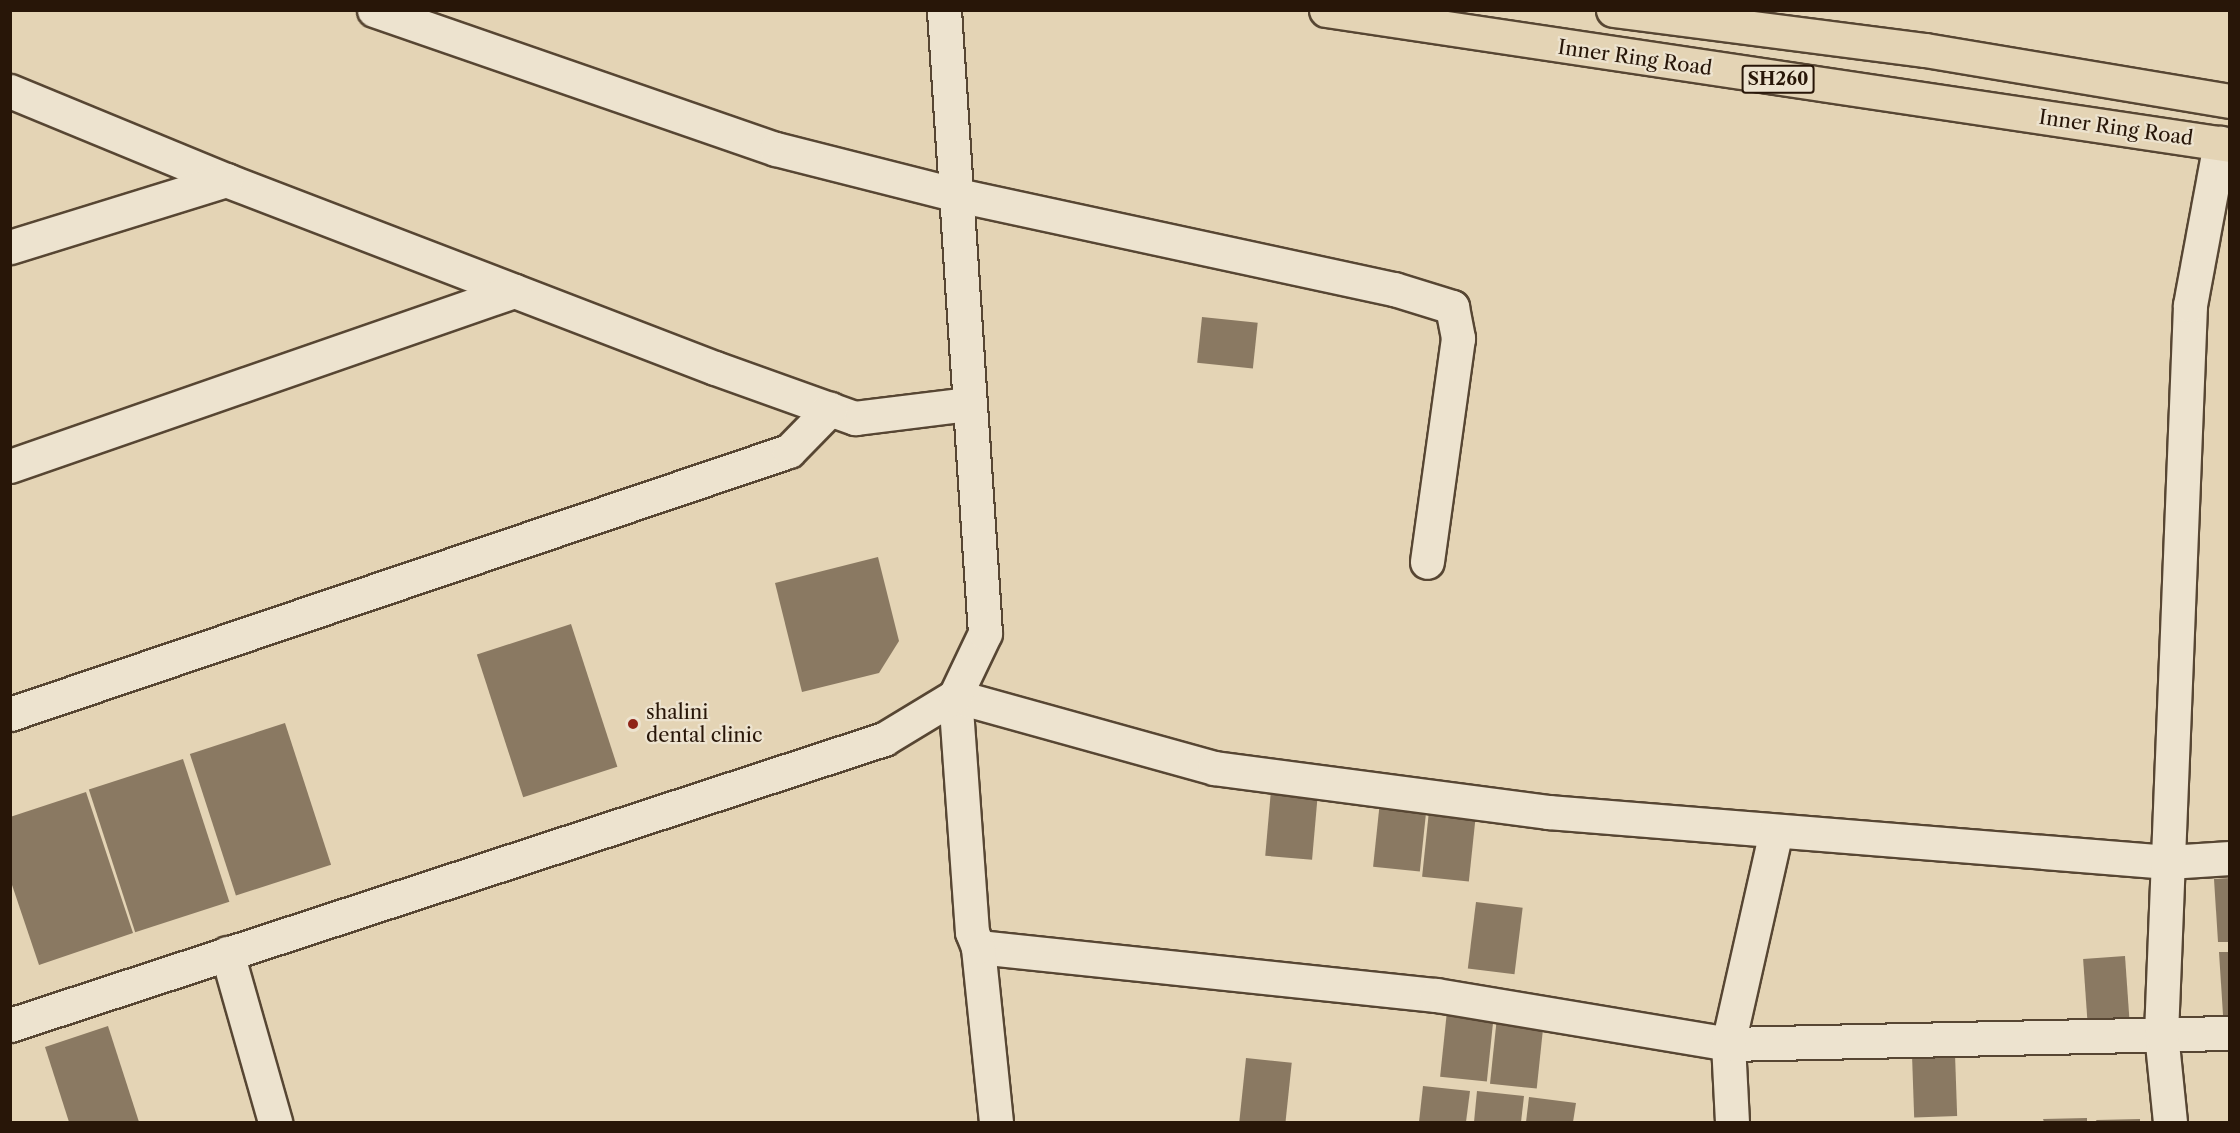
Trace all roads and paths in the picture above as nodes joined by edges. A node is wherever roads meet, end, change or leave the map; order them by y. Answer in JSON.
{"nodes":[{"id":1,"x":374,"y":10,"type":"edge"},
{"id":2,"x":944,"y":10,"type":"edge"},
{"id":3,"x":1326,"y":10,"type":"edge"},
{"id":4,"x":1613,"y":10,"type":"edge"},
{"id":5,"x":10,"y":91,"type":"edge"},
{"id":6,"x":2229,"y":101,"type":"edge"},
{"id":7,"x":2225,"y":144,"type":"edge"},
{"id":8,"x":226,"y":180,"type":"junction"},
{"id":9,"x":958,"y":195,"type":"junction"},
{"id":10,"x":10,"y":248,"type":"edge"},
{"id":11,"x":514,"y":291,"type":"junction"},
{"id":12,"x":969,"y":404,"type":"junction"},
{"id":13,"x":830,"y":409,"type":"junction"},
{"id":14,"x":10,"y":466,"type":"edge"},
{"id":15,"x":1427,"y":562,"type":"dead end"},
{"id":16,"x":955,"y":696,"type":"junction"},
{"id":17,"x":10,"y":714,"type":"edge"},
{"id":18,"x":1776,"y":831,"type":"junction"},
{"id":19,"x":2229,"y":858,"type":"edge"},
{"id":20,"x":2168,"y":862,"type":"junction"},
{"id":21,"x":978,"y":947,"type":"junction"},
{"id":22,"x":227,"y":953,"type":"junction"},
{"id":23,"x":10,"y":1025,"type":"edge"},
{"id":24,"x":2229,"y":1033,"type":"edge"},
{"id":25,"x":2161,"y":1034,"type":"junction"},
{"id":26,"x":1728,"y":1044,"type":"junction"},
{"id":27,"x":275,"y":1122,"type":"edge"},
{"id":28,"x":997,"y":1122,"type":"edge"},
{"id":29,"x":1732,"y":1122,"type":"edge"},
{"id":30,"x":2170,"y":1122,"type":"edge"}],
"edges":[{"from":1,"to":9,"type":"street"},
{"from":2,"to":9,"type":"street"},
{"from":3,"to":7,"type":"highway","name":"Inner Ring Road","number":"SH260"},
{"from":4,"to":6,"type":"highway"},
{"from":5,"to":8,"type":"street"},
{"from":7,"to":20,"type":"street"},
{"from":8,"to":10,"type":"street"},
{"from":8,"to":11,"type":"street"},
{"from":9,"to":12,"type":"street"},
{"from":9,"to":15,"type":"street"},
{"from":11,"to":13,"type":"street"},
{"from":11,"to":14,"type":"street"},
{"from":12,"to":13,"type":"street"},
{"from":12,"to":16,"type":"street"},
{"from":13,"to":17,"type":"street"},
{"from":16,"to":18,"type":"street"},
{"from":16,"to":21,"type":"street"},
{"from":16,"to":22,"type":"street"},
{"from":18,"to":20,"type":"street"},
{"from":18,"to":26,"type":"street"},
{"from":19,"to":20,"type":"street"},
{"from":20,"to":25,"type":"street"},
{"from":21,"to":26,"type":"street"},
{"from":21,"to":28,"type":"street"},
{"from":22,"to":23,"type":"street"},
{"from":22,"to":27,"type":"street"},
{"from":24,"to":25,"type":"street"},
{"from":25,"to":26,"type":"street"},
{"from":25,"to":30,"type":"street"},
{"from":26,"to":29,"type":"street"}]}
